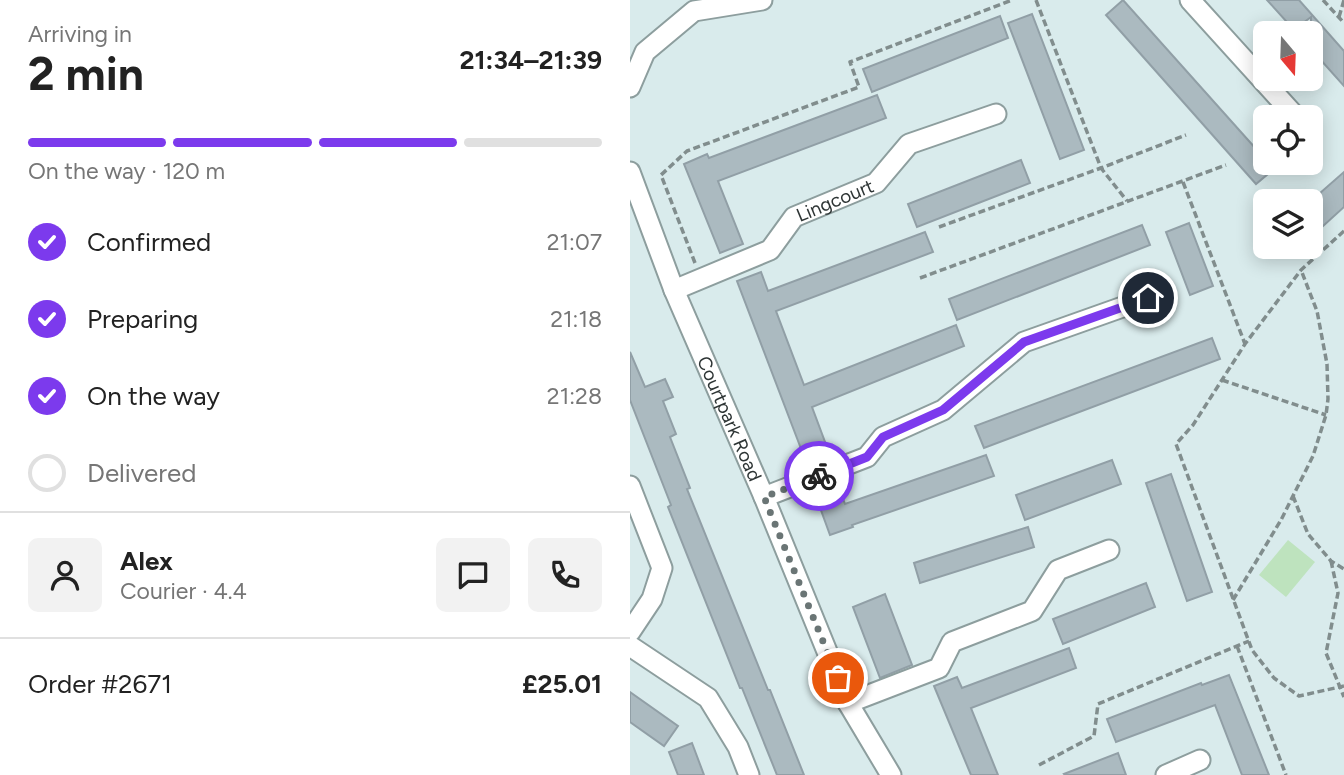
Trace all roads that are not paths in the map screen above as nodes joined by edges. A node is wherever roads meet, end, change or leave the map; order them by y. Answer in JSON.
{"nodes":[{"id":1,"x":762,"y":0,"type":"edge"},
{"id":2,"x":1190,"y":0,"type":"edge"},
{"id":3,"x":630,"y":87,"type":"edge"},
{"id":4,"x":1285,"y":105,"type":"edge"},
{"id":5,"x":996,"y":114,"type":"dead end"},
{"id":6,"x":630,"y":172,"type":"edge"},
{"id":7,"x":674,"y":290,"type":"junction"},
{"id":8,"x":1148,"y":298,"type":"dead end"},
{"id":9,"x":630,"y":486,"type":"edge"},
{"id":10,"x":764,"y":497,"type":"junction"},
{"id":11,"x":1109,"y":550,"type":"dead end"},
{"id":12,"x":630,"y":632,"type":"edge"},
{"id":13,"x":630,"y":646,"type":"edge"},
{"id":14,"x":848,"y":703,"type":"junction"},
{"id":15,"x":1200,"y":760,"type":"dead end"},
{"id":16,"x":749,"y":775,"type":"edge"},
{"id":17,"x":891,"y":775,"type":"edge"},
{"id":18,"x":1166,"y":775,"type":"edge"}],
"edges":[{"from":1,"to":3,"type":"street"},
{"from":2,"to":4,"type":"street"},
{"from":5,"to":7,"type":"street","name":"Lingcourt"},
{"from":6,"to":7,"type":"street","name":"Courtpark Road"},
{"from":7,"to":10,"type":"street","name":"Courtpark Road"},
{"from":8,"to":10,"type":"street"},
{"from":9,"to":12,"type":"street"},
{"from":10,"to":14,"type":"street","name":"Courtpark Road"},
{"from":11,"to":14,"type":"street"},
{"from":13,"to":16,"type":"street"},
{"from":14,"to":17,"type":"street","name":"Courtpark Road"},
{"from":15,"to":18,"type":"street"}]}
